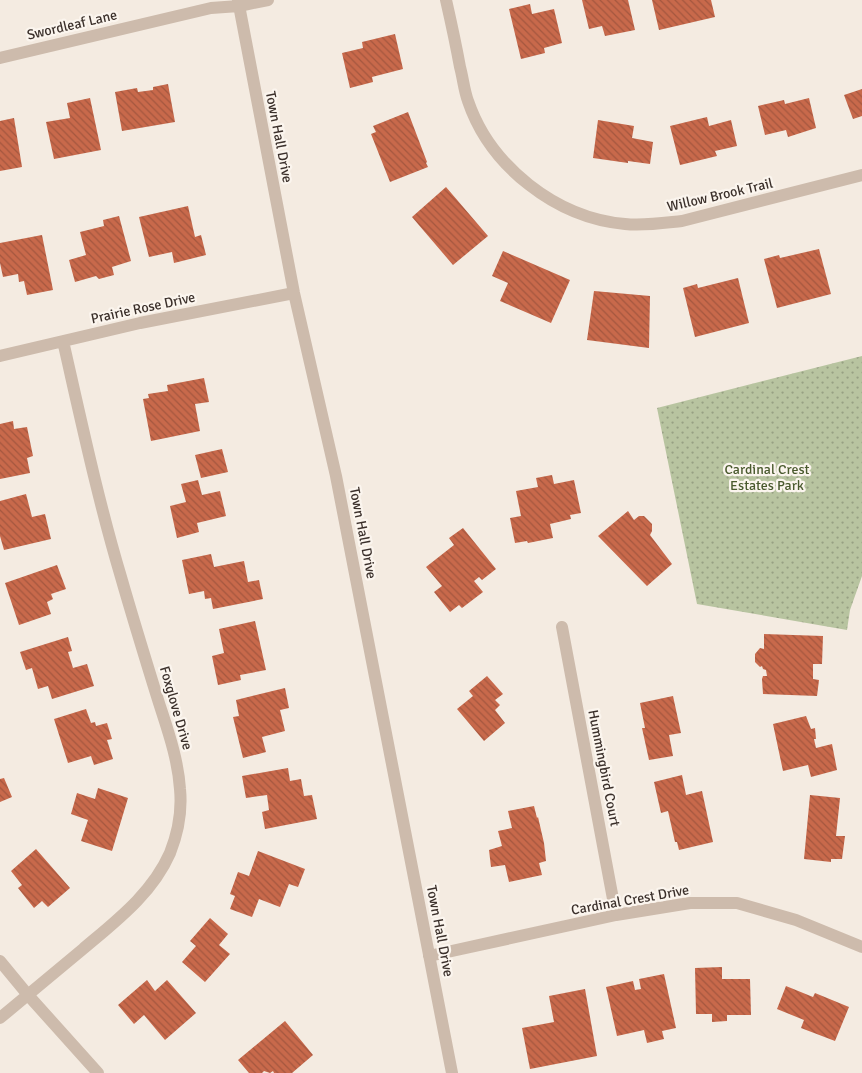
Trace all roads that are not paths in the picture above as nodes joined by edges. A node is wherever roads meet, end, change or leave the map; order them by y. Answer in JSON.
{"nodes":[{"id":1,"x":268,"y":0,"type":"edge"},
{"id":2,"x":446,"y":0,"type":"edge"},
{"id":3,"x":239,"y":3,"type":"edge"},
{"id":4,"x":0,"y":58,"type":"edge"},
{"id":5,"x":862,"y":175,"type":"edge"},
{"id":6,"x":294,"y":293,"type":"junction"},
{"id":7,"x":63,"y":341,"type":"junction"},
{"id":8,"x":0,"y":356,"type":"edge"},
{"id":9,"x":562,"y":627,"type":"dead end"},
{"id":10,"x":616,"y":915,"type":"junction"},
{"id":11,"x":862,"y":947,"type":"edge"},
{"id":12,"x":429,"y":956,"type":"junction"},
{"id":13,"x":0,"y":961,"type":"edge"},
{"id":14,"x":28,"y":995,"type":"junction"},
{"id":15,"x":0,"y":1018,"type":"edge"},
{"id":16,"x":98,"y":1073,"type":"edge"},
{"id":17,"x":452,"y":1073,"type":"edge"}],
"edges":[{"from":1,"to":3,"type":"street","name":"Swordleaf Lane"},
{"from":2,"to":5,"type":"street","name":"Willow Brook Trail"},
{"from":3,"to":4,"type":"street","name":"Swordleaf Lane"},
{"from":3,"to":6,"type":"street","name":"Town Hall Drive"},
{"from":6,"to":7,"type":"street","name":"Prairie Rose Drive"},
{"from":6,"to":12,"type":"street","name":"Town Hall Drive"},
{"from":7,"to":8,"type":"street","name":"Prairie Rose Drive"},
{"from":7,"to":14,"type":"street","name":"Foxglove Drive"},
{"from":9,"to":10,"type":"street","name":"Hummingbird Court"},
{"from":10,"to":11,"type":"street","name":"Cardinal Crest Drive"},
{"from":10,"to":12,"type":"street","name":"Cardinal Crest Drive"},
{"from":12,"to":17,"type":"street","name":"Town Hall Drive"},
{"from":13,"to":14,"type":"street"},
{"from":14,"to":15,"type":"street","name":"Foxglove Drive"},
{"from":14,"to":16,"type":"street"}]}
